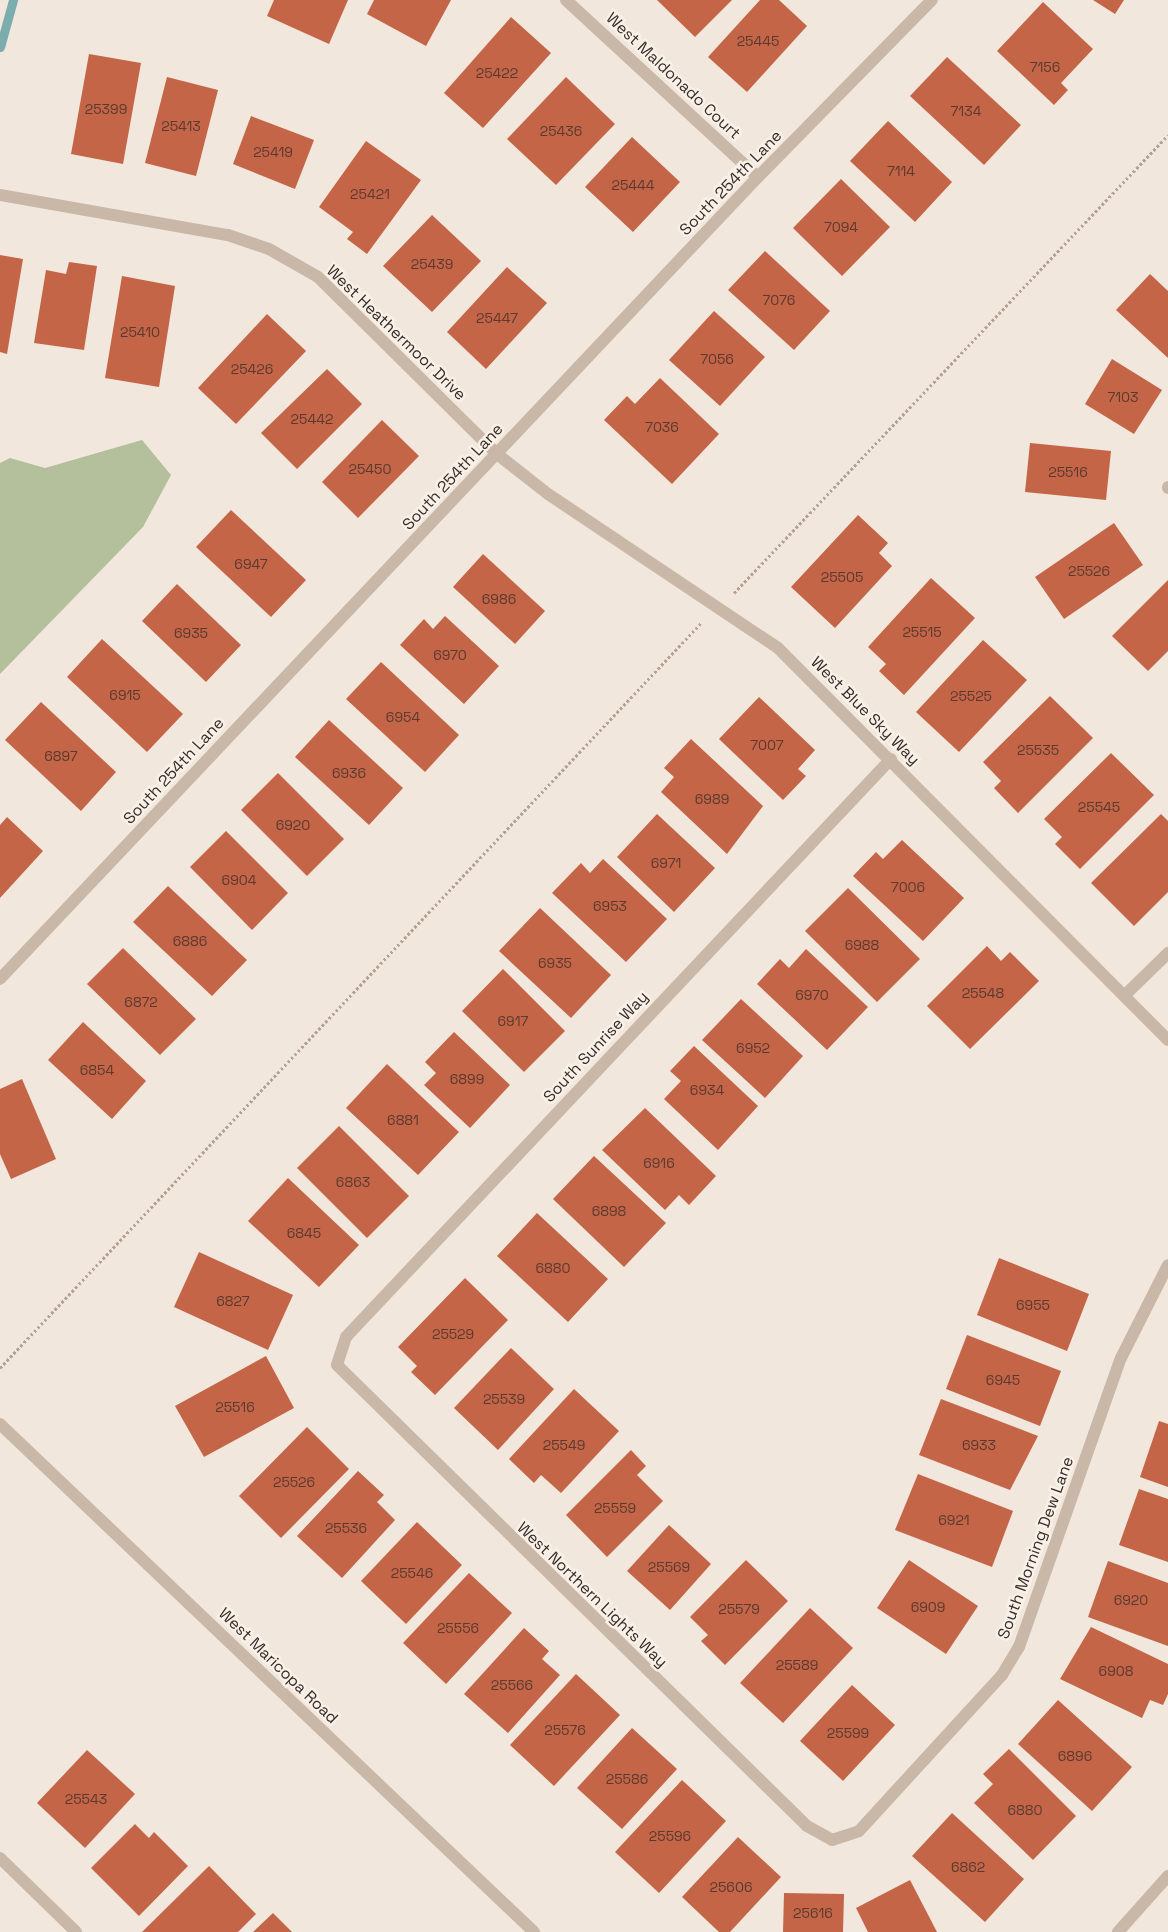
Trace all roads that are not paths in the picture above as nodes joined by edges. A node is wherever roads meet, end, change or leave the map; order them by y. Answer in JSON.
{"nodes":[{"id":1,"x":566,"y":0,"type":"edge"},
{"id":2,"x":932,"y":0,"type":"edge"},
{"id":3,"x":758,"y":177,"type":"junction"},
{"id":4,"x":0,"y":195,"type":"edge"},
{"id":5,"x":497,"y":454,"type":"junction"},
{"id":6,"x":891,"y":759,"type":"junction"},
{"id":7,"x":1168,"y":953,"type":"edge"},
{"id":8,"x":0,"y":979,"type":"edge"},
{"id":9,"x":1124,"y":996,"type":"junction"},
{"id":10,"x":1168,"y":1040,"type":"edge"},
{"id":11,"x":1168,"y":1265,"type":"edge"},
{"id":12,"x":337,"y":1365,"type":"joint"},
{"id":13,"x":0,"y":1424,"type":"edge"},
{"id":14,"x":832,"y":1840,"type":"joint"},
{"id":15,"x":0,"y":1858,"type":"edge"},
{"id":16,"x":1168,"y":1876,"type":"edge"},
{"id":17,"x":76,"y":1932,"type":"edge"},
{"id":18,"x":534,"y":1932,"type":"edge"},
{"id":19,"x":1118,"y":1932,"type":"edge"}],
"edges":[{"from":1,"to":3,"type":"street","name":"West Maldonado Court"},
{"from":2,"to":3,"type":"street","name":"South 254th Lane"},
{"from":3,"to":5,"type":"street","name":"South 254th Lane"},
{"from":4,"to":5,"type":"street","name":"West Heathermoor Drive"},
{"from":5,"to":6,"type":"street","name":"West Blue Sky Way"},
{"from":5,"to":8,"type":"street","name":"South 254th Lane"},
{"from":6,"to":9,"type":"street","name":"West Blue Sky Way"},
{"from":6,"to":12,"type":"street","name":"South Sunrise Way"},
{"from":7,"to":9,"type":"street"},
{"from":9,"to":10,"type":"street","name":"West Blue Sky Way"},
{"from":11,"to":14,"type":"street","name":"South Morning Dew Lane"},
{"from":12,"to":14,"type":"street","name":"West Northern Lights Way"},
{"from":13,"to":18,"type":"street","name":"West Maricopa Road"},
{"from":15,"to":17,"type":"street"},
{"from":16,"to":19,"type":"street"}]}
